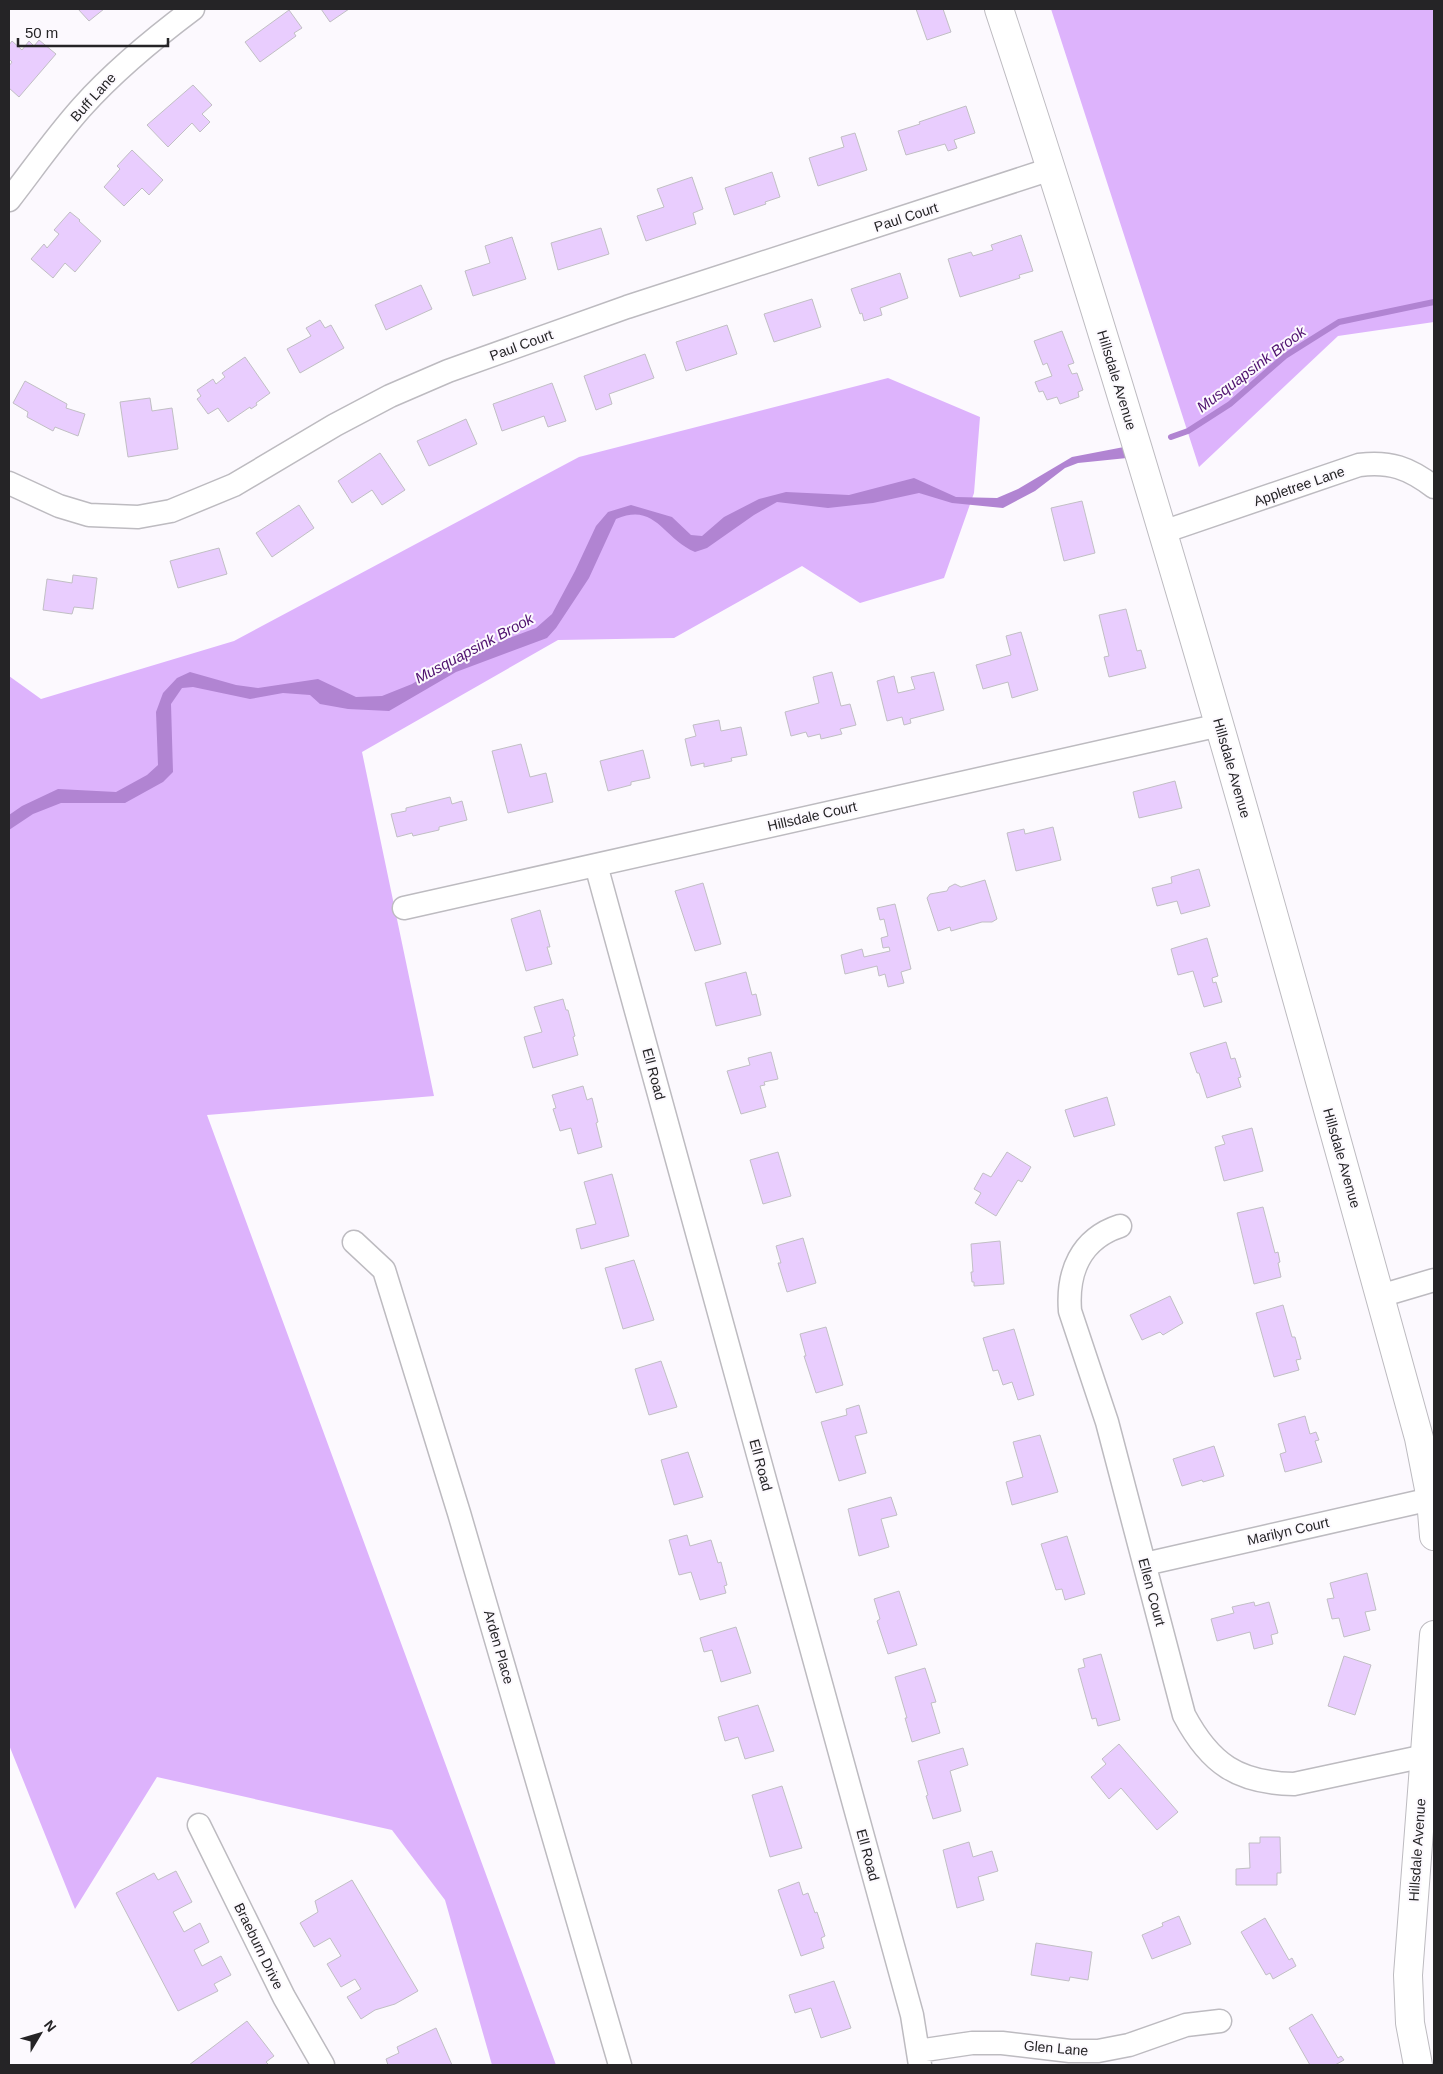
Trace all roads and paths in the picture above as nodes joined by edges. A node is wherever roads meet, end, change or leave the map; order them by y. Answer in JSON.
{"nodes":[{"id":1,"x":193,"y":9,"type":"edge"},
{"id":2,"x":999,"y":9,"type":"edge"},
{"id":3,"x":1051,"y":169,"type":"junction"},
{"id":4,"x":9,"y":200,"type":"edge"},
{"id":5,"x":9,"y":483,"type":"edge"},
{"id":6,"x":1434,"y":487,"type":"edge"},
{"id":7,"x":1163,"y":532,"type":"junction"},
{"id":8,"x":1220,"y":725,"type":"junction"},
{"id":9,"x":596,"y":865,"type":"junction"},
{"id":10,"x":404,"y":908,"type":"dead end"},
{"id":11,"x":1120,"y":1226,"type":"dead end"},
{"id":12,"x":354,"y":1242,"type":"dead end"},
{"id":13,"x":1434,"y":1280,"type":"edge"},
{"id":14,"x":1380,"y":1296,"type":"junction"},
{"id":15,"x":1431,"y":1499,"type":"junction"},
{"id":16,"x":1434,"y":1536,"type":"edge"},
{"id":17,"x":1145,"y":1564,"type":"junction"},
{"id":18,"x":1434,"y":1635,"type":"edge"},
{"id":19,"x":1424,"y":1756,"type":"junction"},
{"id":20,"x":199,"y":1825,"type":"dead end"},
{"id":21,"x":1220,"y":2021,"type":"dead end"},
{"id":22,"x":919,"y":2058,"type":"edge"},
{"id":23,"x":323,"y":2065,"type":"edge"},
{"id":24,"x":620,"y":2065,"type":"edge"},
{"id":25,"x":1418,"y":2065,"type":"edge"}],
"edges":[{"from":1,"to":4,"type":"street","name":"Buff Lane"},
{"from":2,"to":3,"type":"street","name":"Hillsdale Avenue"},
{"from":3,"to":5,"type":"street","name":"Paul Court"},
{"from":3,"to":7,"type":"street","name":"Hillsdale Avenue"},
{"from":6,"to":7,"type":"street","name":"Appletree Lane"},
{"from":7,"to":8,"type":"street","name":"Hillsdale Avenue"},
{"from":8,"to":9,"type":"street","name":"Hillsdale Court"},
{"from":8,"to":14,"type":"street","name":"Hillsdale Avenue"},
{"from":9,"to":10,"type":"street","name":"Hillsdale Court"},
{"from":9,"to":22,"type":"street","name":"Ell Road"},
{"from":11,"to":17,"type":"street","name":"Ellen Court"},
{"from":12,"to":24,"type":"street","name":"Arden Place"},
{"from":13,"to":14,"type":"street"},
{"from":14,"to":15,"type":"street","name":"Hillsdale Avenue"},
{"from":15,"to":16,"type":"street","name":"Hillsdale Avenue"},
{"from":15,"to":17,"type":"street","name":"Marilyn Court"},
{"from":17,"to":19,"type":"street","name":"Ellen Court"},
{"from":18,"to":19,"type":"street","name":"Hillsdale Avenue"},
{"from":19,"to":25,"type":"street","name":"Hillsdale Avenue"},
{"from":20,"to":23,"type":"street","name":"Braeburn Drive"},
{"from":21,"to":22,"type":"street","name":"Glen Lane"}]}
